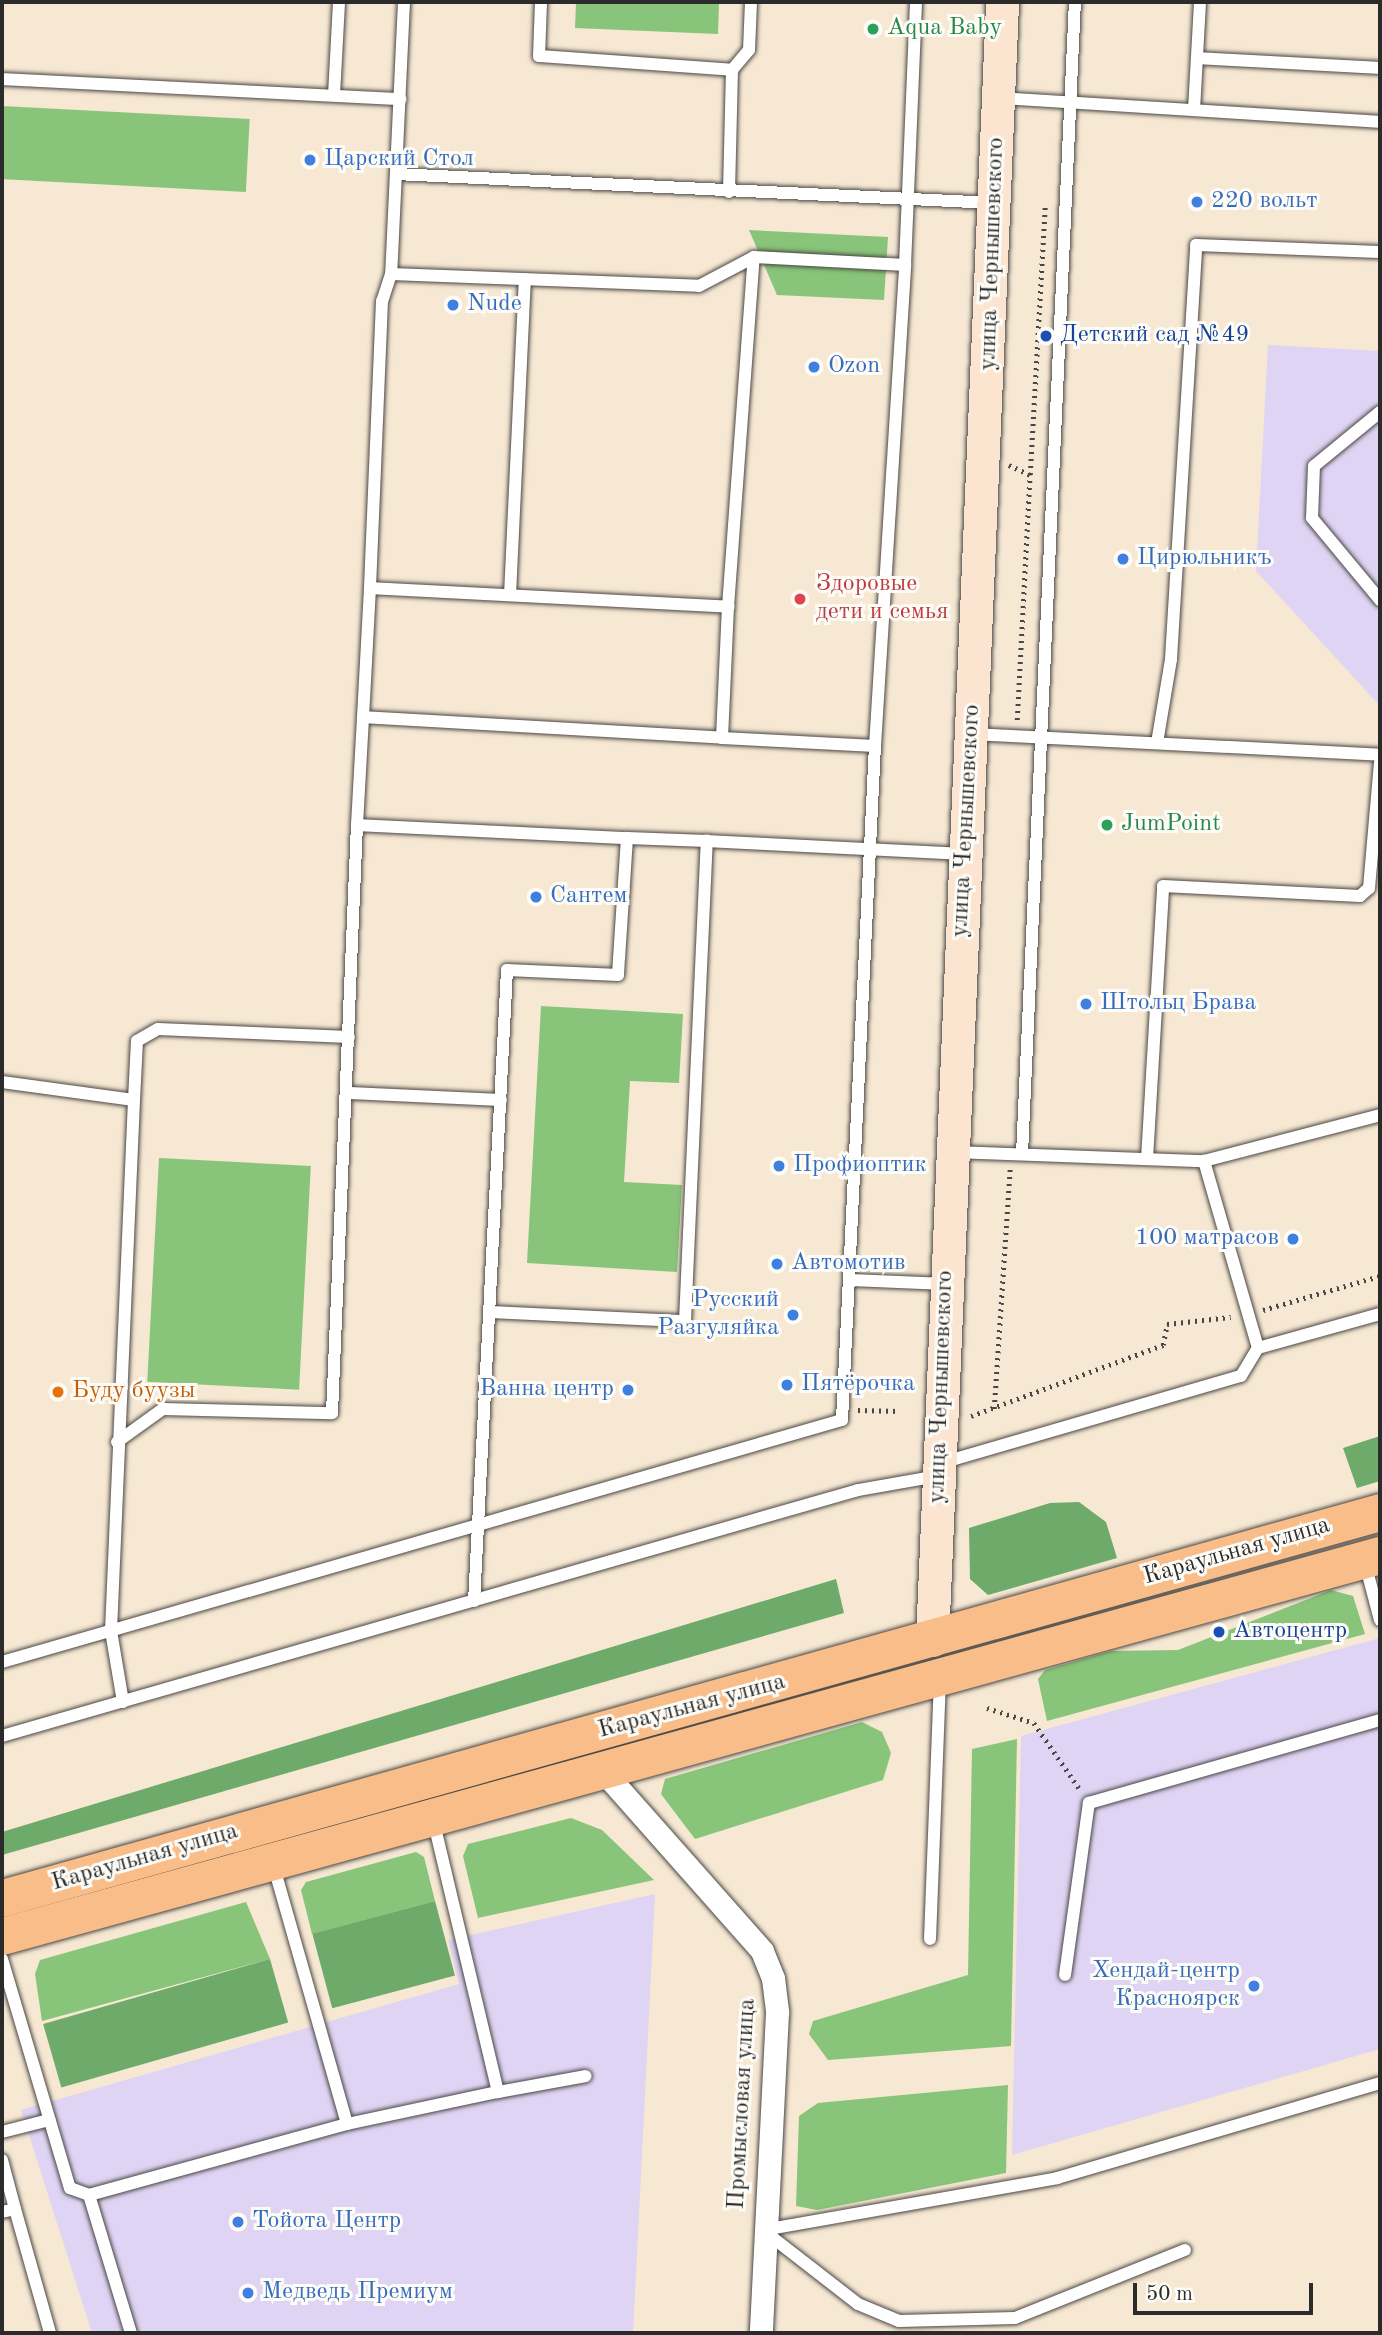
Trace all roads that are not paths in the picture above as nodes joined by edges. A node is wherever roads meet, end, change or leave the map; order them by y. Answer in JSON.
{"nodes":[{"id":1,"x":339,"y":2,"type":"edge"},
{"id":2,"x":404,"y":2,"type":"edge"},
{"id":3,"x":541,"y":2,"type":"edge"},
{"id":4,"x":751,"y":2,"type":"edge"},
{"id":5,"x":916,"y":2,"type":"edge"},
{"id":6,"x":1002,"y":2,"type":"edge"},
{"id":7,"x":1075,"y":2,"type":"edge"},
{"id":8,"x":1199,"y":2,"type":"edge"},
{"id":9,"x":1197,"y":58,"type":"junction"},
{"id":10,"x":1380,"y":68,"type":"edge"},
{"id":11,"x":732,"y":70,"type":"junction"},
{"id":12,"x":2,"y":79,"type":"edge"},
{"id":13,"x":334,"y":95,"type":"junction"},
{"id":14,"x":999,"y":98,"type":"junction"},
{"id":15,"x":400,"y":99,"type":"junction"},
{"id":16,"x":1071,"y":103,"type":"junction"},
{"id":17,"x":1194,"y":110,"type":"junction"},
{"id":18,"x":1380,"y":122,"type":"edge"},
{"id":19,"x":396,"y":174,"type":"junction"},
{"id":20,"x":729,"y":192,"type":"junction"},
{"id":21,"x":908,"y":202,"type":"junction"},
{"id":22,"x":994,"y":203,"type":"junction"},
{"id":23,"x":1380,"y":252,"type":"edge"},
{"id":24,"x":754,"y":257,"type":"junction"},
{"id":25,"x":905,"y":265,"type":"junction"},
{"id":26,"x":391,"y":274,"type":"junction"},
{"id":27,"x":525,"y":279,"type":"junction"},
{"id":28,"x":1380,"y":412,"type":"edge"},
{"id":29,"x":370,"y":588,"type":"junction"},
{"id":30,"x":510,"y":595,"type":"junction"},
{"id":31,"x":1380,"y":600,"type":"edge"},
{"id":32,"x":729,"y":607,"type":"junction"},
{"id":33,"x":363,"y":717,"type":"junction"},
{"id":34,"x":971,"y":734,"type":"junction"},
{"id":35,"x":722,"y":738,"type":"junction"},
{"id":36,"x":1038,"y":738,"type":"junction"},
{"id":37,"x":1157,"y":743,"type":"junction"},
{"id":38,"x":875,"y":746,"type":"junction"},
{"id":39,"x":1380,"y":755,"type":"edge"},
{"id":40,"x":1380,"y":762,"type":"edge"},
{"id":41,"x":357,"y":825,"type":"junction"},
{"id":42,"x":627,"y":838,"type":"junction"},
{"id":43,"x":707,"y":841,"type":"junction"},
{"id":44,"x":869,"y":851,"type":"junction"},
{"id":45,"x":964,"y":854,"type":"junction"},
{"id":46,"x":349,"y":1037,"type":"junction"},
{"id":47,"x":2,"y":1082,"type":"edge"},
{"id":48,"x":350,"y":1093,"type":"junction"},
{"id":49,"x":134,"y":1100,"type":"junction"},
{"id":50,"x":501,"y":1100,"type":"junction"},
{"id":51,"x":1380,"y":1115,"type":"edge"},
{"id":52,"x":953,"y":1152,"type":"junction"},
{"id":53,"x":1022,"y":1154,"type":"junction"},
{"id":54,"x":1147,"y":1159,"type":"junction"},
{"id":55,"x":1204,"y":1161,"type":"junction"},
{"id":56,"x":851,"y":1280,"type":"junction"},
{"id":57,"x":946,"y":1284,"type":"junction"},
{"id":58,"x":491,"y":1312,"type":"junction"},
{"id":59,"x":1380,"y":1314,"type":"edge"},
{"id":60,"x":1258,"y":1348,"type":"junction"},
{"id":61,"x":117,"y":1442,"type":"junction"},
{"id":62,"x":938,"y":1470,"type":"junction"},
{"id":63,"x":1380,"y":1511,"type":"edge"},
{"id":64,"x":474,"y":1528,"type":"junction"},
{"id":65,"x":1372,"y":1557,"type":"edge"},
{"id":66,"x":474,"y":1601,"type":"junction"},
{"id":67,"x":1380,"y":1620,"type":"edge"},
{"id":68,"x":111,"y":1630,"type":"junction"},
{"id":69,"x":936,"y":1657,"type":"junction"},
{"id":70,"x":2,"y":1662,"type":"edge"},
{"id":71,"x":123,"y":1703,"type":"junction"},
{"id":72,"x":1380,"y":1720,"type":"edge"},
{"id":73,"x":2,"y":1736,"type":"edge"},
{"id":74,"x":603,"y":1770,"type":"junction"},
{"id":75,"x":433,"y":1818,"type":"junction"},
{"id":76,"x":273,"y":1864,"type":"junction"},
{"id":77,"x":2,"y":1898,"type":"edge"},
{"id":78,"x":2,"y":1936,"type":"edge"},
{"id":79,"x":930,"y":1939,"type":"dead end"},
{"id":80,"x":2,"y":1959,"type":"edge"},
{"id":81,"x":1065,"y":1975,"type":"dead end"},
{"id":82,"x":586,"y":2076,"type":"dead end"},
{"id":83,"x":1380,"y":2083,"type":"edge"},
{"id":84,"x":498,"y":2092,"type":"junction"},
{"id":85,"x":48,"y":2120,"type":"junction"},
{"id":86,"x":347,"y":2124,"type":"junction"},
{"id":87,"x":2,"y":2132,"type":"edge"},
{"id":88,"x":2,"y":2160,"type":"edge"},
{"id":89,"x":89,"y":2195,"type":"junction"},
{"id":90,"x":8,"y":2211,"type":"edge"},
{"id":91,"x":763,"y":2230,"type":"junction"},
{"id":92,"x":1185,"y":2250,"type":"dead end"},
{"id":93,"x":50,"y":2333,"type":"edge"},
{"id":94,"x":131,"y":2333,"type":"edge"},
{"id":95,"x":761,"y":2333,"type":"edge"}],
"edges":[{"from":1,"to":13,"type":"lane"},
{"from":2,"to":15,"type":"lane"},
{"from":3,"to":11,"type":"lane"},
{"from":4,"to":11,"type":"lane"},
{"from":5,"to":21,"type":"lane"},
{"from":6,"to":14,"type":"main road","name":"улица Чернышевского"},
{"from":7,"to":16,"type":"lane"},
{"from":8,"to":9,"type":"lane"},
{"from":9,"to":10,"type":"lane"},
{"from":9,"to":17,"type":"lane"},
{"from":11,"to":20,"type":"lane"},
{"from":12,"to":13,"type":"lane"},
{"from":13,"to":15,"type":"lane"},
{"from":14,"to":16,"type":"lane"},
{"from":14,"to":22,"type":"main road","name":"улица Чернышевского"},
{"from":15,"to":19,"type":"lane"},
{"from":16,"to":17,"type":"lane"},
{"from":16,"to":36,"type":"lane"},
{"from":17,"to":18,"type":"lane"},
{"from":19,"to":20,"type":"lane"},
{"from":19,"to":26,"type":"lane"},
{"from":20,"to":21,"type":"lane"},
{"from":21,"to":22,"type":"lane"},
{"from":21,"to":25,"type":"lane"},
{"from":22,"to":34,"type":"main road","name":"улица Чернышевского"},
{"from":23,"to":37,"type":"lane"},
{"from":24,"to":25,"type":"lane"},
{"from":24,"to":27,"type":"lane"},
{"from":24,"to":32,"type":"lane"},
{"from":25,"to":38,"type":"lane"},
{"from":26,"to":27,"type":"lane"},
{"from":26,"to":29,"type":"lane"},
{"from":27,"to":30,"type":"lane"},
{"from":28,"to":31,"type":"lane"},
{"from":29,"to":30,"type":"lane"},
{"from":29,"to":33,"type":"lane"},
{"from":30,"to":32,"type":"lane"},
{"from":32,"to":35,"type":"lane"},
{"from":33,"to":35,"type":"lane"},
{"from":33,"to":41,"type":"lane"},
{"from":34,"to":36,"type":"lane"},
{"from":34,"to":45,"type":"main road","name":"улица Чернышевского"},
{"from":35,"to":38,"type":"lane"},
{"from":36,"to":37,"type":"lane"},
{"from":36,"to":53,"type":"lane"},
{"from":37,"to":39,"type":"lane"},
{"from":38,"to":44,"type":"lane"},
{"from":40,"to":54,"type":"lane"},
{"from":41,"to":42,"type":"lane"},
{"from":41,"to":46,"type":"lane"},
{"from":42,"to":43,"type":"lane"},
{"from":42,"to":50,"type":"lane"},
{"from":43,"to":44,"type":"lane"},
{"from":43,"to":58,"type":"lane"},
{"from":44,"to":45,"type":"lane"},
{"from":44,"to":56,"type":"lane"},
{"from":45,"to":52,"type":"main road","name":"улица Чернышевского"},
{"from":46,"to":48,"type":"lane"},
{"from":46,"to":49,"type":"lane"},
{"from":47,"to":49,"type":"lane"},
{"from":48,"to":50,"type":"lane"},
{"from":48,"to":61,"type":"lane"},
{"from":49,"to":61,"type":"lane"},
{"from":50,"to":58,"type":"lane"},
{"from":51,"to":55,"type":"lane"},
{"from":52,"to":53,"type":"lane"},
{"from":52,"to":57,"type":"main road","name":"улица Чернышевского"},
{"from":53,"to":54,"type":"lane"},
{"from":54,"to":55,"type":"lane"},
{"from":55,"to":60,"type":"lane"},
{"from":56,"to":57,"type":"lane"},
{"from":56,"to":64,"type":"lane"},
{"from":57,"to":62,"type":"main road","name":"улица Чернышевского"},
{"from":58,"to":64,"type":"lane"},
{"from":59,"to":60,"type":"lane"},
{"from":60,"to":62,"type":"lane"},
{"from":61,"to":68,"type":"lane"},
{"from":62,"to":66,"type":"lane"},
{"from":62,"to":69,"type":"main road","name":"улица Чернышевского"},
{"from":63,"to":69,"type":"main road","name":"Караульная улица"},
{"from":64,"to":66,"type":"lane"},
{"from":64,"to":68,"type":"lane"},
{"from":65,"to":67,"type":"lane"},
{"from":65,"to":69,"type":"main road","name":"Караульная улица"},
{"from":66,"to":71,"type":"lane"},
{"from":68,"to":70,"type":"lane"},
{"from":68,"to":71,"type":"lane"},
{"from":69,"to":74,"type":"main road","name":"Караульная улица"},
{"from":69,"to":77,"type":"main road","name":"Караульная улица"},
{"from":69,"to":79,"type":"lane"},
{"from":71,"to":73,"type":"lane"},
{"from":72,"to":81,"type":"lane"},
{"from":74,"to":75,"type":"main road","name":"Караульная улица"},
{"from":74,"to":91,"type":"street","name":"Промысловая улица"},
{"from":75,"to":76,"type":"main road","name":"Караульная улица"},
{"from":75,"to":84,"type":"lane"},
{"from":76,"to":78,"type":"main road","name":"Караульная улица"},
{"from":76,"to":86,"type":"lane"},
{"from":80,"to":85,"type":"lane"},
{"from":82,"to":84,"type":"lane"},
{"from":83,"to":91,"type":"lane"},
{"from":84,"to":86,"type":"lane"},
{"from":85,"to":87,"type":"lane"},
{"from":85,"to":89,"type":"lane"},
{"from":86,"to":89,"type":"lane"},
{"from":88,"to":90,"type":"lane"},
{"from":89,"to":94,"type":"lane"},
{"from":90,"to":93,"type":"lane"},
{"from":91,"to":92,"type":"lane"},
{"from":91,"to":95,"type":"street","name":"Промысловая улица"}]}
